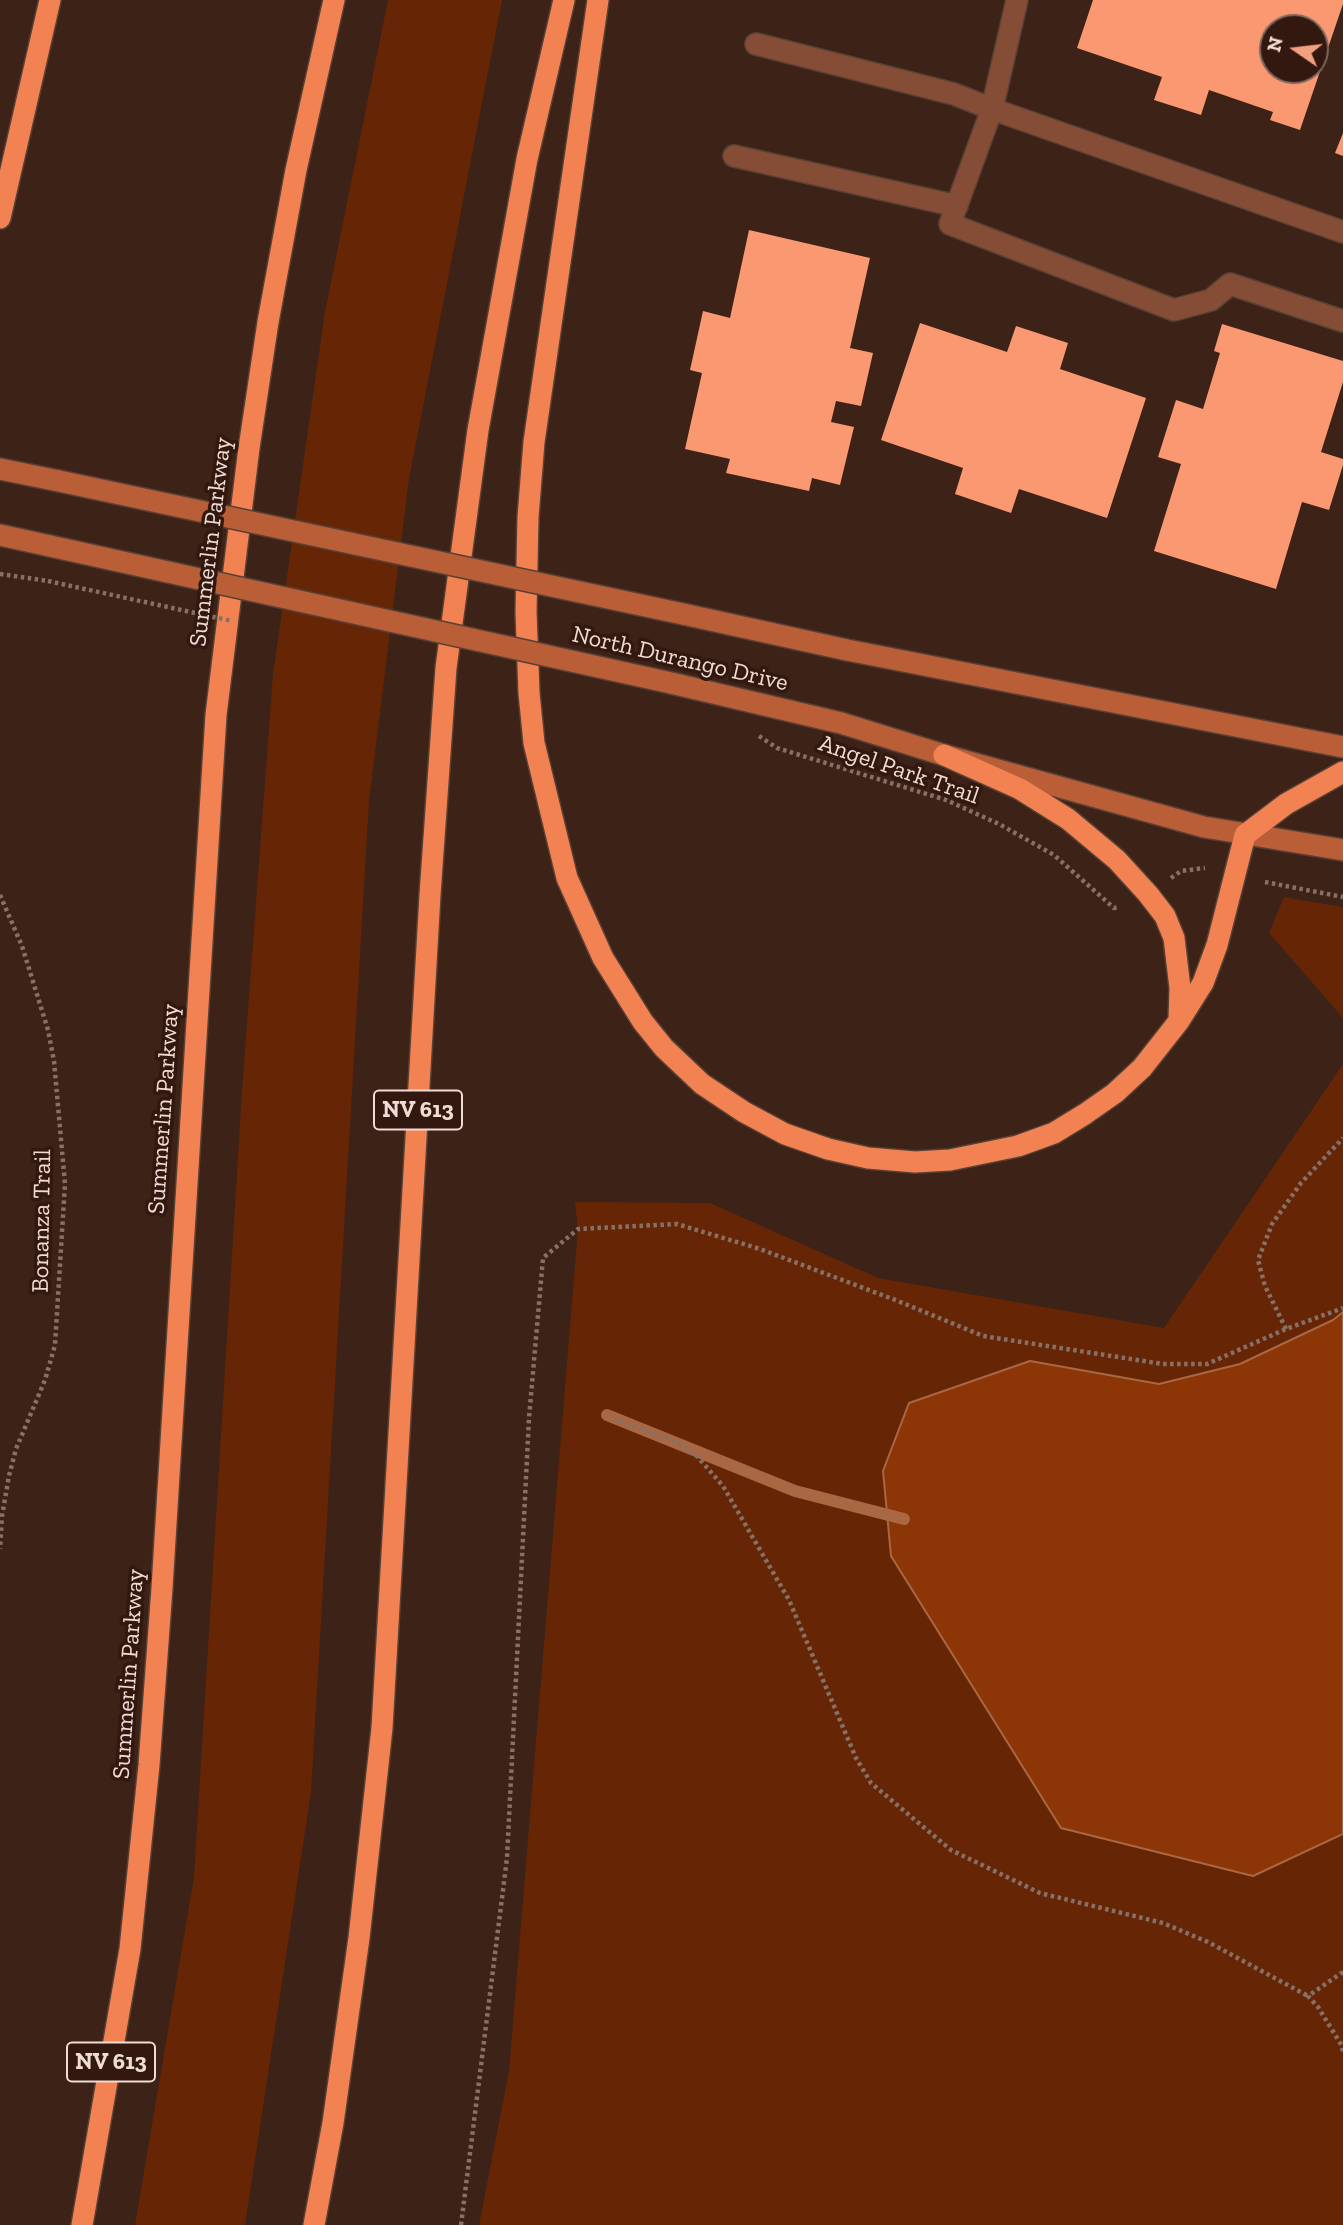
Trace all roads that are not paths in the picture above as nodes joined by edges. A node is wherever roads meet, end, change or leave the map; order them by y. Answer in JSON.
{"nodes":[{"id":1,"x":50,"y":0,"type":"edge"},
{"id":2,"x":334,"y":0,"type":"edge"},
{"id":3,"x":564,"y":0,"type":"edge"},
{"id":4,"x":598,"y":0,"type":"edge"},
{"id":5,"x":1017,"y":0,"type":"edge"},
{"id":6,"x":756,"y":44,"type":"dead end"},
{"id":7,"x":992,"y":109,"type":"junction"},
{"id":8,"x":734,"y":156,"type":"dead end"},
{"id":9,"x":957,"y":206,"type":"junction"},
{"id":10,"x":0,"y":218,"type":"edge"},
{"id":11,"x":1343,"y":232,"type":"edge"},
{"id":12,"x":1343,"y":321,"type":"edge"},
{"id":13,"x":0,"y":469,"type":"edge"},
{"id":14,"x":0,"y":535,"type":"edge"},
{"id":15,"x":1343,"y":747,"type":"edge"},
{"id":16,"x":944,"y":755,"type":"junction"},
{"id":17,"x":1343,"y":772,"type":"edge"},
{"id":18,"x":1245,"y":835,"type":"junction"},
{"id":19,"x":1343,"y":850,"type":"edge"},
{"id":20,"x":1179,"y":1021,"type":"junction"},
{"id":21,"x":82,"y":2225,"type":"edge"},
{"id":22,"x":314,"y":2225,"type":"edge"}],
"edges":[{"from":1,"to":10,"type":"highway"},
{"from":2,"to":21,"type":"highway","name":"Summerlin Parkway","number":"NV 613"},
{"from":3,"to":22,"type":"highway","number":"NV 613"},
{"from":4,"to":20,"type":"highway"},
{"from":5,"to":7,"type":"street"},
{"from":6,"to":7,"type":"street"},
{"from":7,"to":9,"type":"street"},
{"from":7,"to":11,"type":"street"},
{"from":8,"to":9,"type":"street"},
{"from":9,"to":12,"type":"street"},
{"from":13,"to":15,"type":"main road","name":"North Durango Drive","bridge":true},
{"from":14,"to":16,"type":"main road","name":"North Durango Drive","bridge":true},
{"from":16,"to":18,"type":"main road","name":"North Durango Drive"},
{"from":16,"to":20,"type":"highway"},
{"from":17,"to":18,"type":"highway"},
{"from":18,"to":19,"type":"main road","name":"North Durango Drive"},
{"from":18,"to":20,"type":"highway"}]}
